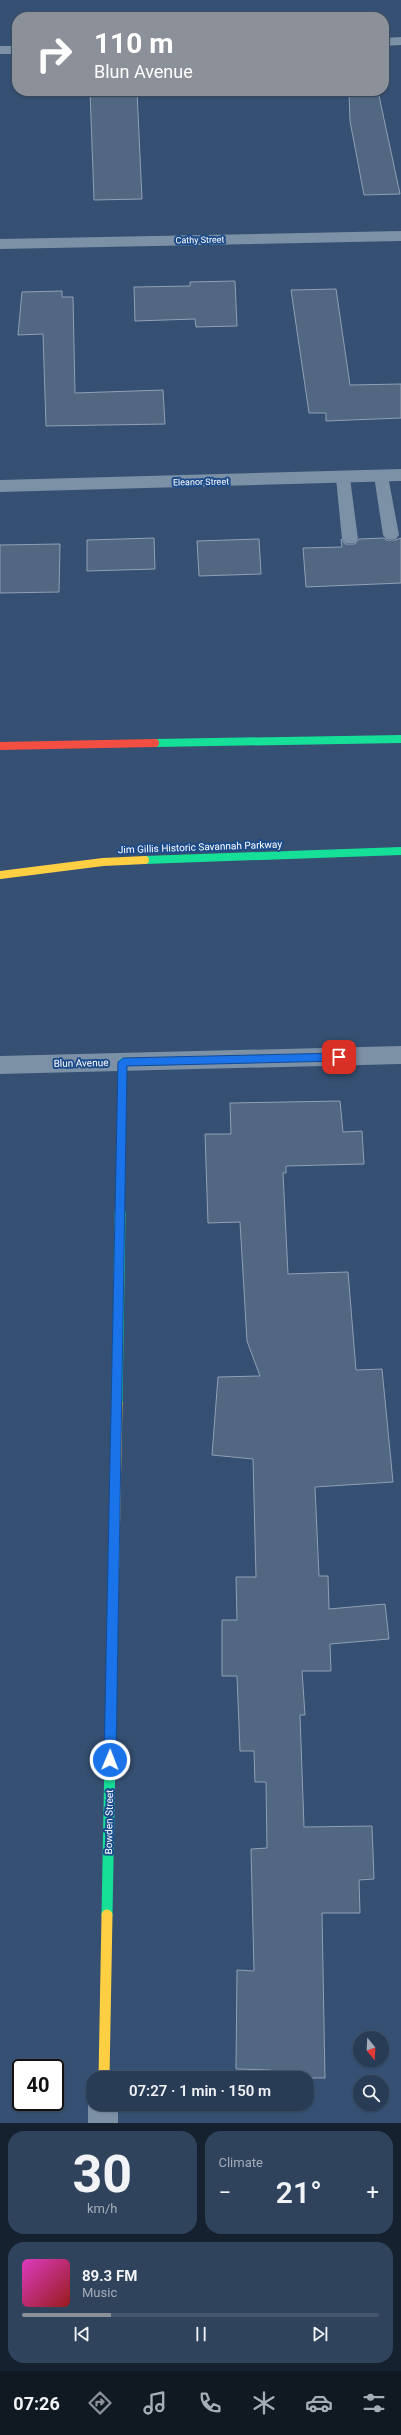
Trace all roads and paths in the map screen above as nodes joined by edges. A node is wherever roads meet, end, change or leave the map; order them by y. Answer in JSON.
{"nodes":[{"id":1,"x":401,"y":41,"type":"edge"},
{"id":2,"x":389,"y":42,"type":"edge"},
{"id":3,"x":0,"y":50,"type":"edge"},
{"id":4,"x":12,"y":50,"type":"edge"},
{"id":5,"x":401,"y":236,"type":"edge"},
{"id":6,"x":0,"y":244,"type":"edge"},
{"id":7,"x":401,"y":475,"type":"edge"},
{"id":8,"x":381,"y":476,"type":"junction"},
{"id":9,"x":343,"y":478,"type":"junction"},
{"id":10,"x":0,"y":486,"type":"edge"},
{"id":11,"x":391,"y":535,"type":"dead end"},
{"id":12,"x":350,"y":539,"type":"dead end"},
{"id":13,"x":401,"y":739,"type":"edge"},
{"id":14,"x":0,"y":746,"type":"edge"},
{"id":15,"x":401,"y":850,"type":"edge"},
{"id":16,"x":0,"y":875,"type":"edge"},
{"id":17,"x":401,"y":1055,"type":"edge"},
{"id":18,"x":123,"y":1062,"type":"junction"},
{"id":19,"x":0,"y":1065,"type":"edge"},
{"id":20,"x":104,"y":2071,"type":"edge"},
{"id":21,"x":103,"y":2111,"type":"edge"},
{"id":22,"x":103,"y":2123,"type":"edge"}],
"edges":[{"from":1,"to":2,"type":"street"},
{"from":3,"to":4,"type":"street"},
{"from":5,"to":6,"type":"street","name":"Cathy Street"},
{"from":7,"to":8,"type":"street","name":"Eleanor Street"},
{"from":8,"to":9,"type":"street","name":"Eleanor Street"},
{"from":8,"to":11,"type":"lane"},
{"from":9,"to":10,"type":"street","name":"Eleanor Street"},
{"from":9,"to":12,"type":"lane"},
{"from":13,"to":14,"type":"main road"},
{"from":15,"to":16,"type":"main road","name":"Jim Gillis Historic Savannah Parkway"},
{"from":17,"to":18,"type":"street","name":"Blun Avenue"},
{"from":18,"to":19,"type":"street","name":"Blun Avenue"},
{"from":18,"to":20,"type":"main road","name":"Bowden Street"},
{"from":21,"to":22,"type":"street"}]}
